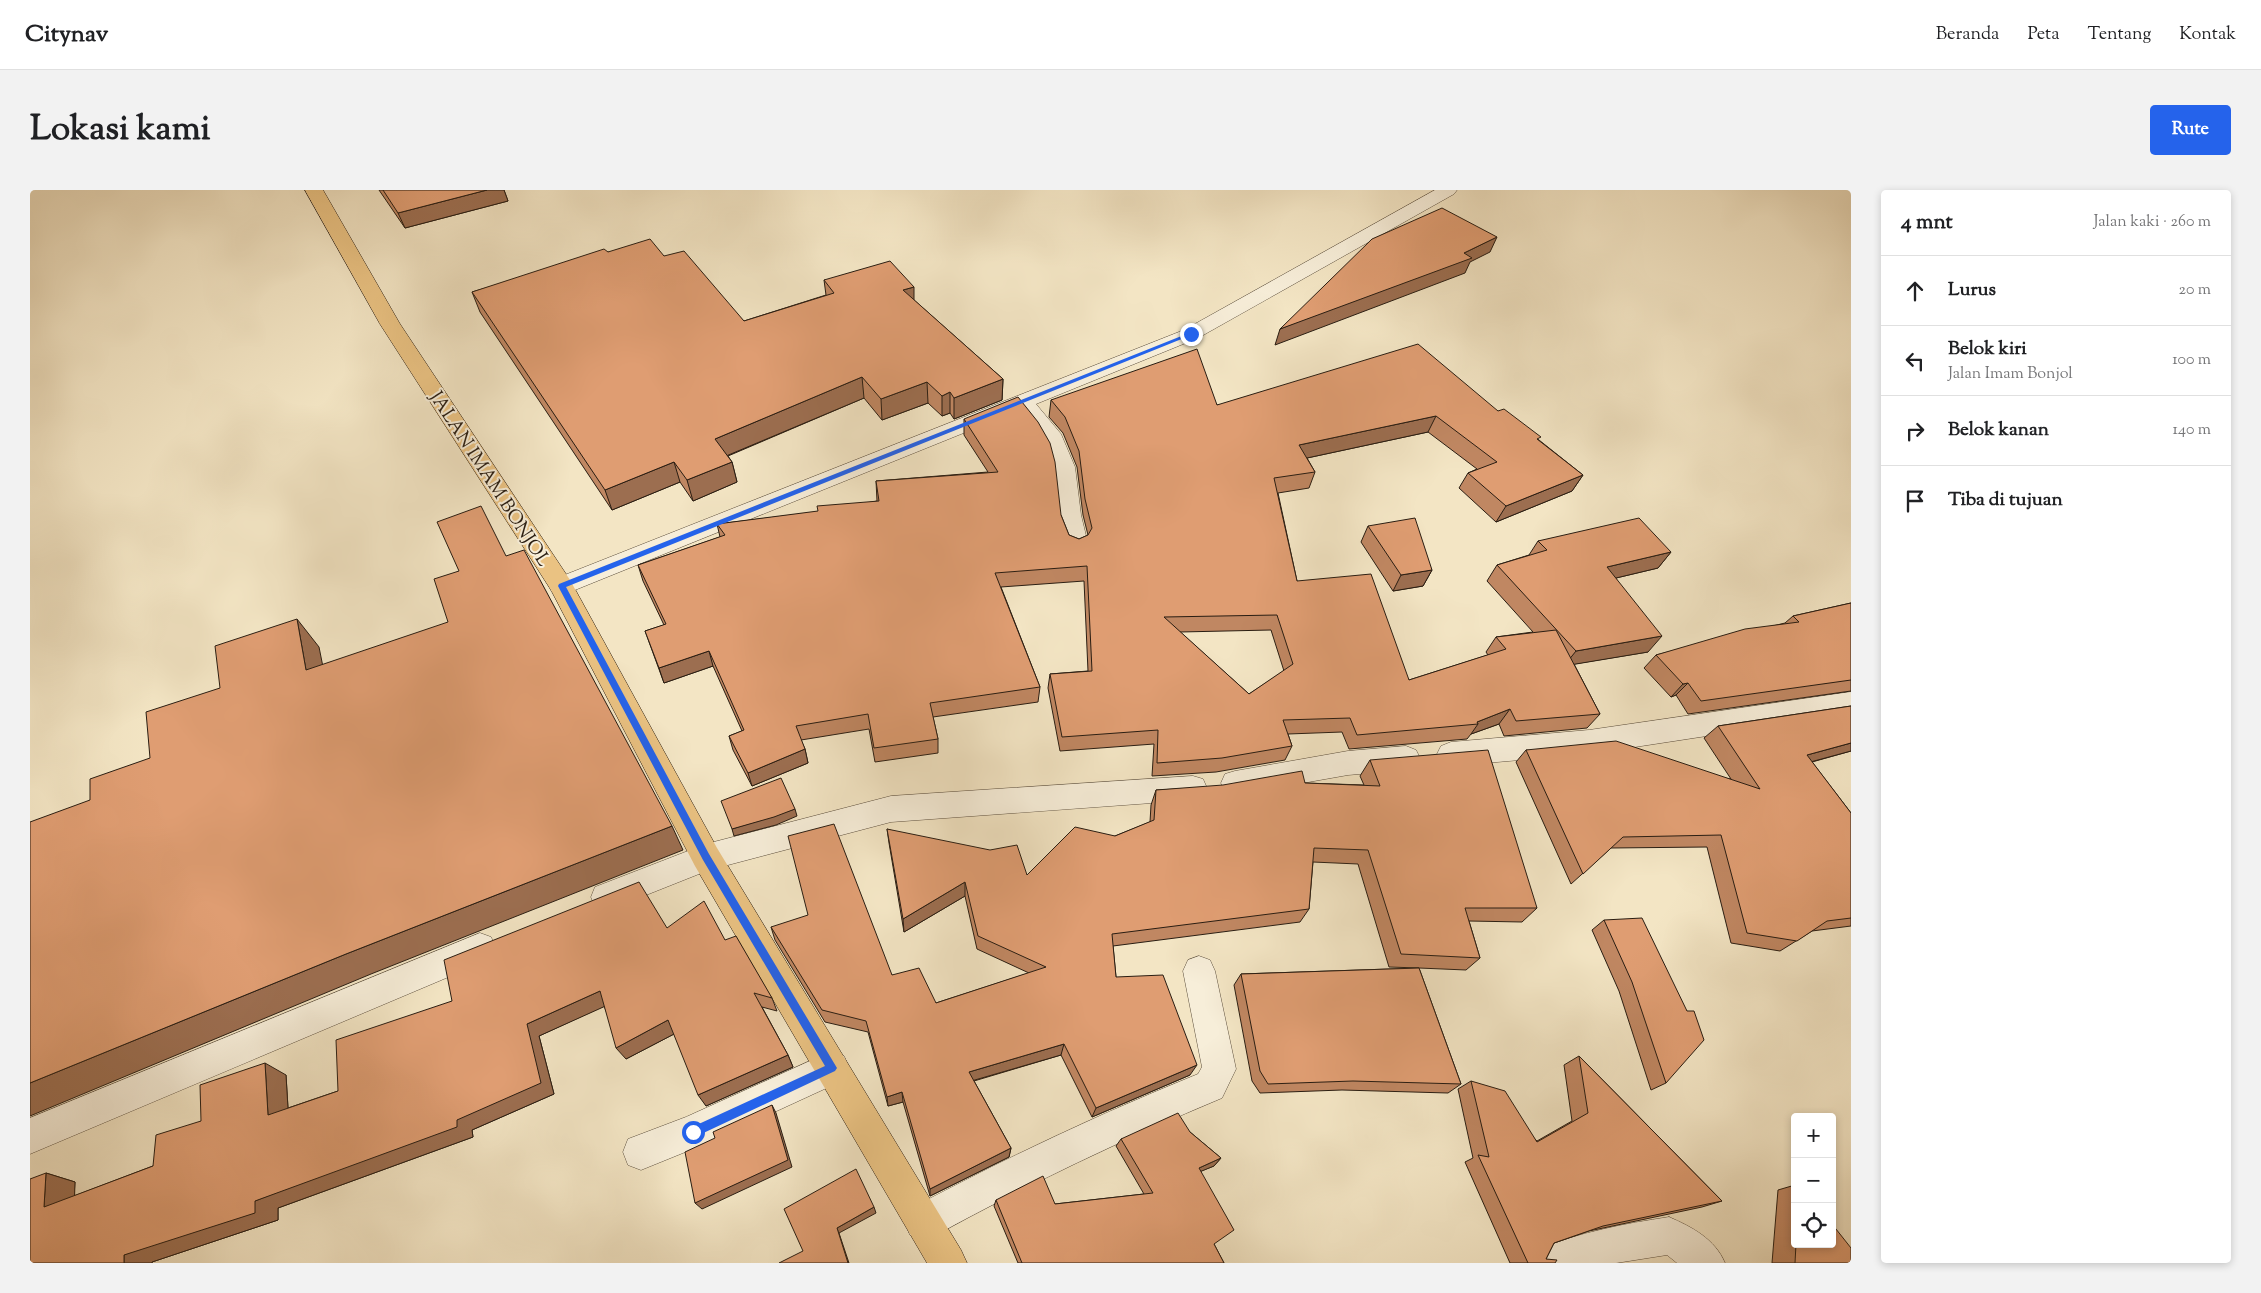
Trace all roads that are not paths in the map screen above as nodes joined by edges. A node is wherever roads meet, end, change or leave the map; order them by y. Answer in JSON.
{"nodes":[{"id":1,"x":314,"y":190,"type":"edge"},
{"id":2,"x":1448,"y":190,"type":"edge"},
{"id":3,"x":1022,"y":402,"type":"junction"},
{"id":4,"x":1076,"y":544,"type":"edge"},
{"id":5,"x":561,"y":586,"type":"junction"},
{"id":6,"x":1845,"y":710,"type":"edge"},
{"id":7,"x":706,"y":857,"type":"junction"},
{"id":8,"x":577,"y":909,"type":"edge"},
{"id":9,"x":503,"y":938,"type":"edge"},
{"id":10,"x":1199,"y":971,"type":"dead end"},
{"id":11,"x":832,"y":1068,"type":"junction"},
{"id":12,"x":30,"y":1136,"type":"edge"},
{"id":13,"x":641,"y":1152,"type":"dead end"},
{"id":14,"x":923,"y":1222,"type":"junction"},
{"id":15,"x":948,"y":1263,"type":"edge"},
{"id":16,"x":1551,"y":1263,"type":"edge"},
{"id":17,"x":1706,"y":1263,"type":"edge"}],
"edges":[{"from":1,"to":5,"type":"main road","name":"JALAN IMAM BONJOL"},
{"from":2,"to":3,"type":"street"},
{"from":3,"to":4,"type":"street"},
{"from":3,"to":5,"type":"street"},
{"from":5,"to":7,"type":"main road","name":"JALAN IMAM BONJOL"},
{"from":6,"to":7,"type":"street"},
{"from":7,"to":8,"type":"street"},
{"from":7,"to":11,"type":"main road","name":"JALAN IMAM BONJOL"},
{"from":9,"to":12,"type":"street"},
{"from":10,"to":14,"type":"street"},
{"from":11,"to":13,"type":"street"},
{"from":11,"to":14,"type":"main road","name":"JALAN IMAM BONJOL"},
{"from":14,"to":15,"type":"main road","name":"JALAN IMAM BONJOL"},
{"from":16,"to":17,"type":"street"}]}
